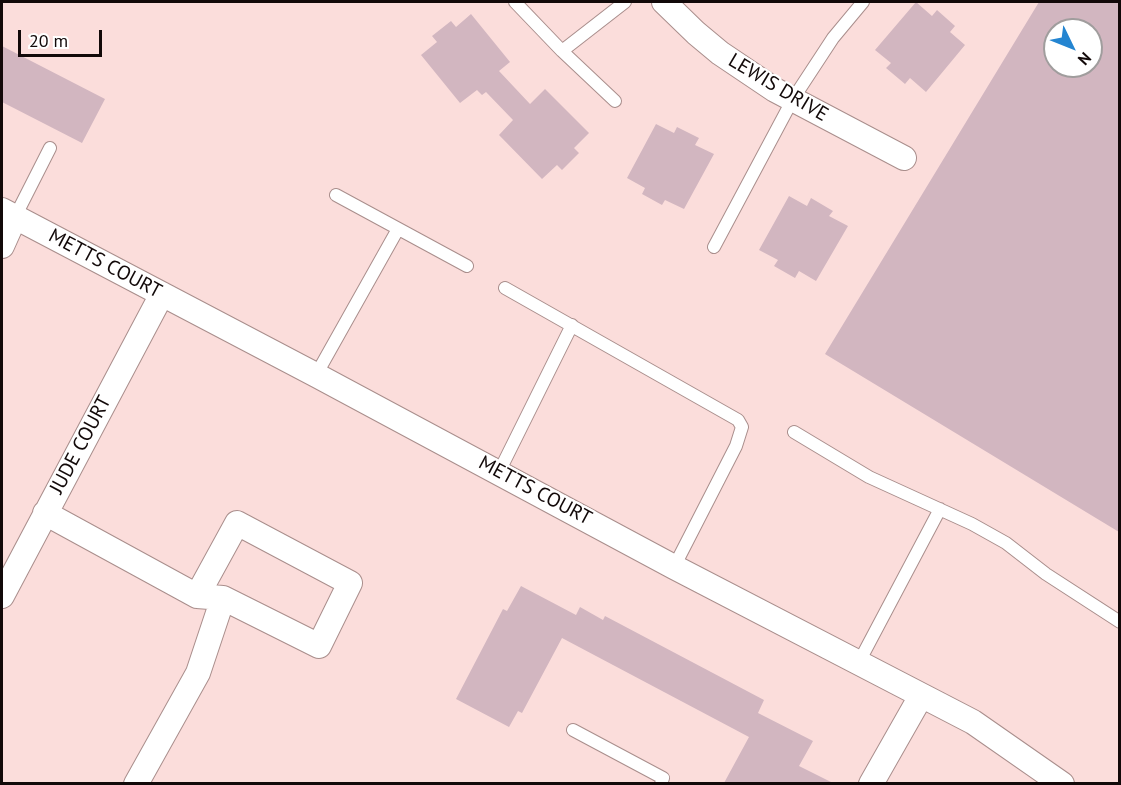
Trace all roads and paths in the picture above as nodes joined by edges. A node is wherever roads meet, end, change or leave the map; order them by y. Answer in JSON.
{"nodes":[{"id":1,"x":515,"y":2,"type":"edge"},
{"id":2,"x":625,"y":2,"type":"edge"},
{"id":3,"x":664,"y":2,"type":"edge"},
{"id":4,"x":862,"y":2,"type":"edge"},
{"id":5,"x":562,"y":51,"type":"junction"},
{"id":6,"x":793,"y":99,"type":"junction"},
{"id":7,"x":615,"y":101,"type":"dead end"},
{"id":8,"x":50,"y":148,"type":"dead end"},
{"id":9,"x":904,"y":158,"type":"dead end"},
{"id":10,"x":336,"y":195,"type":"dead end"},
{"id":11,"x":8,"y":213,"type":"edge"},
{"id":12,"x":398,"y":229,"type":"junction"},
{"id":13,"x":2,"y":246,"type":"edge"},
{"id":14,"x":714,"y":247,"type":"dead end"},
{"id":15,"x":467,"y":266,"type":"dead end"},
{"id":16,"x":506,"y":288,"type":"dead end"},
{"id":17,"x":162,"y":294,"type":"junction"},
{"id":18,"x":572,"y":325,"type":"junction"},
{"id":19,"x":316,"y":375,"type":"junction"},
{"id":20,"x":794,"y":432,"type":"dead end"},
{"id":21,"x":499,"y":472,"type":"junction"},
{"id":22,"x":940,"y":509,"type":"junction"},
{"id":23,"x":45,"y":513,"type":"junction"},
{"id":24,"x":674,"y":567,"type":"junction"},
{"id":25,"x":2,"y":596,"type":"edge"},
{"id":26,"x":197,"y":596,"type":"junction"},
{"id":27,"x":224,"y":598,"type":"junction"},
{"id":28,"x":1119,"y":622,"type":"edge"},
{"id":29,"x":859,"y":662,"type":"junction"},
{"id":30,"x":921,"y":696,"type":"junction"},
{"id":31,"x":573,"y":730,"type":"dead end"},
{"id":32,"x":1055,"y":781,"type":"edge"},
{"id":33,"x":136,"y":783,"type":"edge"},
{"id":34,"x":661,"y":783,"type":"edge"},
{"id":35,"x":871,"y":783,"type":"edge"}],
"edges":[{"from":1,"to":5,"type":"lane"},
{"from":2,"to":5,"type":"lane"},
{"from":3,"to":6,"type":"street","name":"LEWIS DRIVE"},
{"from":4,"to":6,"type":"lane"},
{"from":5,"to":7,"type":"lane"},
{"from":6,"to":9,"type":"street","name":"LEWIS DRIVE"},
{"from":6,"to":14,"type":"lane"},
{"from":8,"to":11,"type":"lane"},
{"from":10,"to":12,"type":"lane"},
{"from":11,"to":13,"type":"street"},
{"from":11,"to":17,"type":"street","name":"METTS COURT"},
{"from":12,"to":15,"type":"lane"},
{"from":12,"to":19,"type":"lane"},
{"from":16,"to":18,"type":"lane"},
{"from":17,"to":19,"type":"street","name":"METTS COURT"},
{"from":17,"to":23,"type":"street","name":"JUDE COURT"},
{"from":18,"to":21,"type":"lane"},
{"from":18,"to":24,"type":"lane"},
{"from":19,"to":21,"type":"street","name":"METTS COURT"},
{"from":20,"to":22,"type":"lane"},
{"from":21,"to":24,"type":"street","name":"METTS COURT"},
{"from":22,"to":28,"type":"lane"},
{"from":22,"to":29,"type":"lane"},
{"from":23,"to":25,"type":"street","name":"JUDE COURT"},
{"from":23,"to":26,"type":"street"},
{"from":24,"to":29,"type":"street","name":"METTS COURT"},
{"from":26,"to":27,"type":"street"},
{"from":26,"to":27,"type":"street"},
{"from":27,"to":33,"type":"street"},
{"from":29,"to":30,"type":"street","name":"METTS COURT"},
{"from":30,"to":32,"type":"street","name":"METTS COURT"},
{"from":30,"to":35,"type":"street"},
{"from":31,"to":34,"type":"lane"}]}
